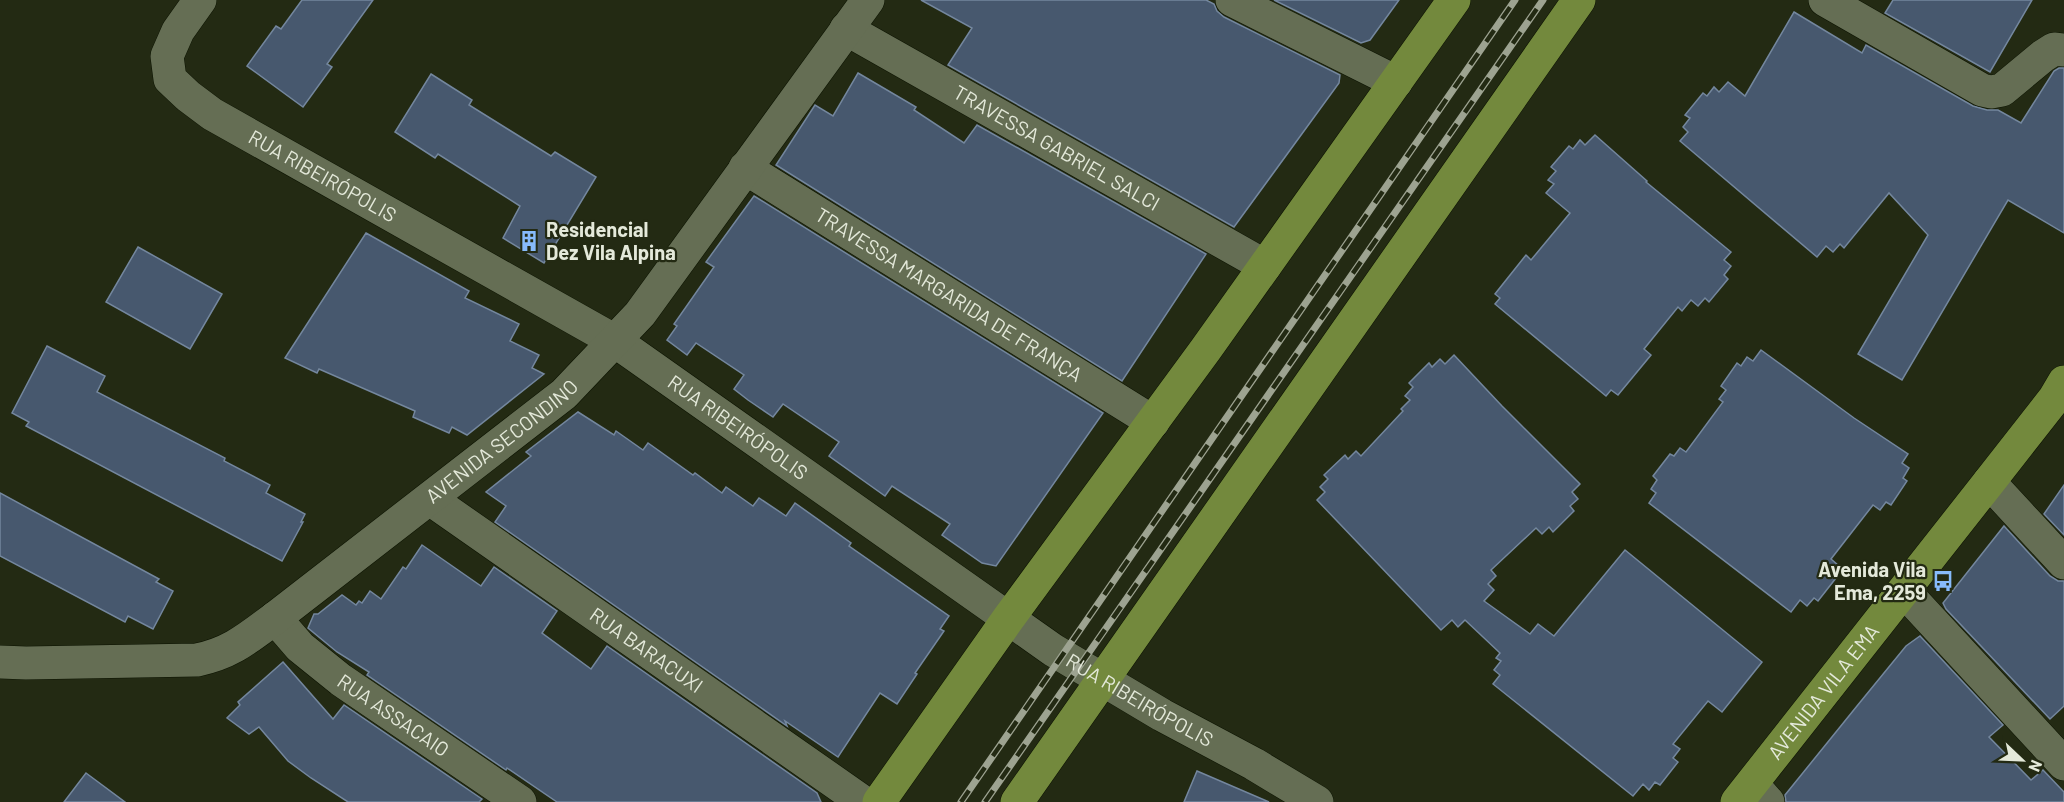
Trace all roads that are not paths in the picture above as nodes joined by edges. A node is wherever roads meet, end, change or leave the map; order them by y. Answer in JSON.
{"nodes":[{"id":1,"x":200,"y":0,"type":"edge"},
{"id":2,"x":868,"y":0,"type":"edge"},
{"id":3,"x":1232,"y":0,"type":"edge"},
{"id":4,"x":1454,"y":0,"type":"edge"},
{"id":5,"x":1579,"y":0,"type":"edge"},
{"id":6,"x":1825,"y":0,"type":"edge"},
{"id":7,"x":846,"y":29,"type":"junction"},
{"id":8,"x":2064,"y":50,"type":"edge"},
{"id":9,"x":1396,"y":82,"type":"junction"},
{"id":10,"x":745,"y":168,"type":"junction"},
{"id":11,"x":1265,"y":266,"type":"junction"},
{"id":12,"x":615,"y":341,"type":"junction"},
{"id":13,"x":2064,"y":382,"type":"edge"},
{"id":14,"x":1153,"y":422,"type":"junction"},
{"id":15,"x":1989,"y":482,"type":"junction"},
{"id":16,"x":430,"y":499,"type":"junction"},
{"id":17,"x":2064,"y":563,"type":"edge"},
{"id":18,"x":1904,"y":591,"type":"junction"},
{"id":19,"x":275,"y":618,"type":"junction"},
{"id":20,"x":1008,"y":619,"type":"junction"},
{"id":21,"x":0,"y":662,"type":"edge"},
{"id":22,"x":1101,"y":680,"type":"junction"},
{"id":23,"x":2064,"y":764,"type":"edge"},
{"id":24,"x":1752,"y":796,"type":"edge"},
{"id":25,"x":520,"y":802,"type":"edge"},
{"id":26,"x":863,"y":802,"type":"edge"},
{"id":27,"x":879,"y":802,"type":"edge"},
{"id":28,"x":1017,"y":802,"type":"edge"},
{"id":29,"x":1317,"y":802,"type":"edge"}],
"edges":[{"from":1,"to":12,"type":"street","name":"RUA RIBEIRÓPOLIS"},
{"from":2,"to":7,"type":"street","name":"AVENIDA SECONDINO"},
{"from":3,"to":9,"type":"street"},
{"from":4,"to":9,"type":"main road"},
{"from":5,"to":22,"type":"main road"},
{"from":6,"to":8,"type":"street"},
{"from":7,"to":10,"type":"street","name":"AVENIDA SECONDINO"},
{"from":7,"to":11,"type":"street","name":"TRAVESSA GABRIEL SALCI"},
{"from":9,"to":11,"type":"main road"},
{"from":10,"to":12,"type":"street","name":"AVENIDA SECONDINO"},
{"from":10,"to":14,"type":"street","name":"TRAVESSA MARGARIDA DE FRANÇA"},
{"from":11,"to":14,"type":"main road"},
{"from":12,"to":16,"type":"street","name":"AVENIDA SECONDINO"},
{"from":12,"to":20,"type":"street","name":"RUA RIBEIRÓPOLIS"},
{"from":13,"to":15,"type":"main road","name":"AVENIDA VILA EMA"},
{"from":14,"to":20,"type":"main road"},
{"from":15,"to":17,"type":"street"},
{"from":15,"to":18,"type":"main road","name":"AVENIDA VILA EMA"},
{"from":16,"to":19,"type":"street","name":"AVENIDA SECONDINO"},
{"from":16,"to":26,"type":"street","name":"RUA BARACUXI"},
{"from":18,"to":23,"type":"street"},
{"from":18,"to":24,"type":"main road","name":"AVENIDA VILA EMA"},
{"from":19,"to":21,"type":"street","name":"AVENIDA SECONDINO"},
{"from":19,"to":25,"type":"street","name":"RUA ASSACAIO"},
{"from":20,"to":22,"type":"street","name":"RUA RIBEIRÓPOLIS"},
{"from":20,"to":27,"type":"main road"},
{"from":22,"to":28,"type":"main road"},
{"from":22,"to":29,"type":"street","name":"RUA RIBEIRÓPOLIS"}]}
